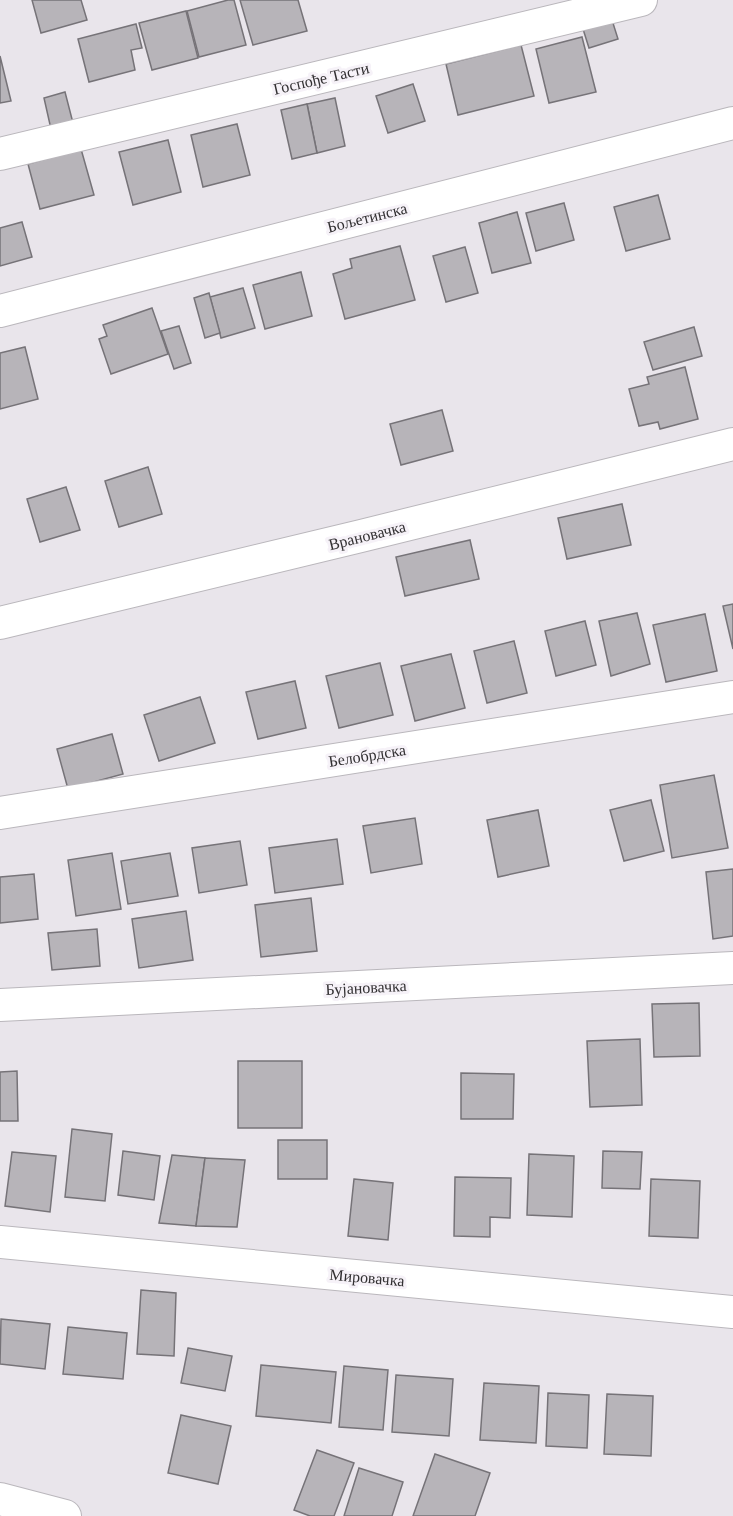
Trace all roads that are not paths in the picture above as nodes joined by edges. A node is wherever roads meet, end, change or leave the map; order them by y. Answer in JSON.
{"nodes":[{"id":1,"x":641,"y":0,"type":"edge"},
{"id":2,"x":733,"y":123,"type":"edge"},
{"id":3,"x":0,"y":154,"type":"edge"},
{"id":4,"x":0,"y":311,"type":"edge"},
{"id":5,"x":733,"y":444,"type":"edge"},
{"id":6,"x":0,"y":623,"type":"edge"},
{"id":7,"x":733,"y":697,"type":"edge"},
{"id":8,"x":0,"y":813,"type":"edge"},
{"id":9,"x":733,"y":968,"type":"edge"},
{"id":10,"x":0,"y":1005,"type":"edge"},
{"id":11,"x":0,"y":1242,"type":"edge"},
{"id":12,"x":733,"y":1312,"type":"edge"},
{"id":13,"x":0,"y":1499,"type":"edge"},
{"id":14,"x":65,"y":1516,"type":"edge"}],
"edges":[{"from":1,"to":3,"type":"street","name":"Госпође Тасти"},
{"from":2,"to":4,"type":"street","name":"Бољетинска"},
{"from":5,"to":6,"type":"street","name":"Врановачка"},
{"from":7,"to":8,"type":"street","name":"Белобрдска"},
{"from":9,"to":10,"type":"street","name":"Бујановачка"},
{"from":11,"to":12,"type":"street","name":"Мировачка"},
{"from":13,"to":14,"type":"street"}]}
